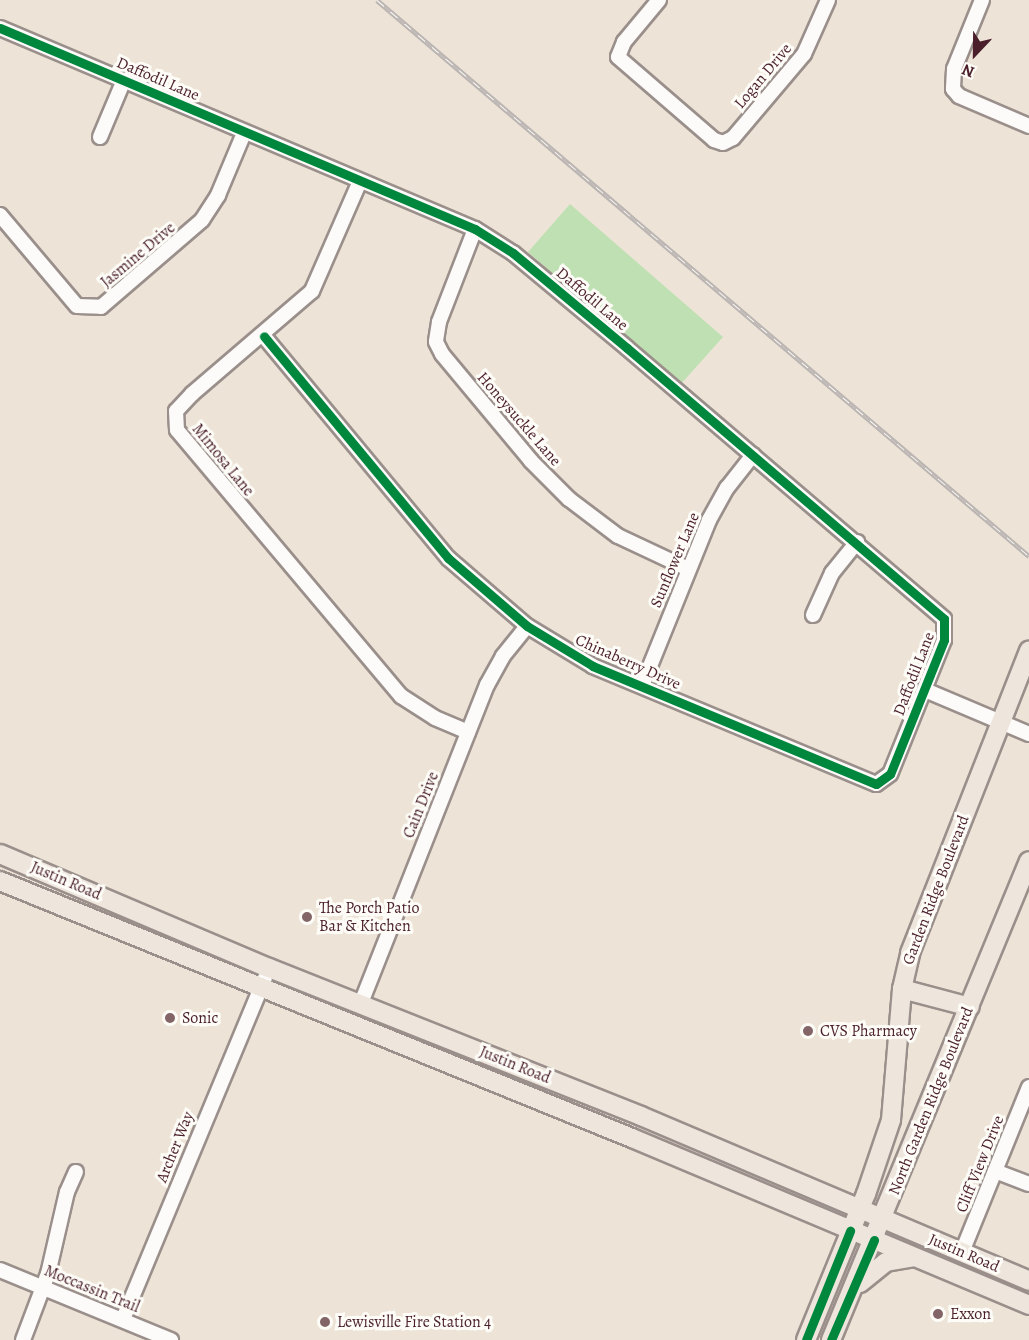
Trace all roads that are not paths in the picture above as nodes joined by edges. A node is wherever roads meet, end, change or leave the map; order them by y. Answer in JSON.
{"nodes":[{"id":1,"x":659,"y":0,"type":"edge"},
{"id":2,"x":828,"y":0,"type":"edge"},
{"id":3,"x":982,"y":0,"type":"edge"},
{"id":4,"x":1,"y":31,"type":"edge"},
{"id":5,"x":124,"y":80,"type":"junction"},
{"id":6,"x":1029,"y":126,"type":"edge"},
{"id":7,"x":244,"y":132,"type":"junction"},
{"id":8,"x":100,"y":137,"type":"dead end"},
{"id":9,"x":360,"y":181,"type":"junction"},
{"id":10,"x":0,"y":215,"type":"edge"},
{"id":11,"x":475,"y":230,"type":"junction"},
{"id":12,"x":264,"y":336,"type":"junction"},
{"id":13,"x":753,"y":455,"type":"junction"},
{"id":14,"x":857,"y":542,"type":"junction"},
{"id":15,"x":688,"y":569,"type":"junction"},
{"id":16,"x":813,"y":615,"type":"dead end"},
{"id":17,"x":527,"y":626,"type":"junction"},
{"id":18,"x":1029,"y":651,"type":"edge"},
{"id":19,"x":642,"y":686,"type":"junction"},
{"id":20,"x":925,"y":690,"type":"junction"},
{"id":21,"x":1002,"y":723,"type":"junction"},
{"id":22,"x":468,"y":732,"type":"junction"},
{"id":23,"x":1029,"y":734,"type":"edge"},
{"id":24,"x":884,"y":781,"type":"joint"},
{"id":25,"x":0,"y":854,"type":"edge"},
{"id":26,"x":1029,"y":861,"type":"edge"},
{"id":27,"x":0,"y":881,"type":"edge"},
{"id":28,"x":269,"y":968,"type":"junction"},
{"id":29,"x":261,"y":988,"type":"junction"},
{"id":30,"x":902,"y":989,"type":"junction"},
{"id":31,"x":361,"y":1003,"type":"junction"},
{"id":32,"x":970,"y":1007,"type":"junction"},
{"id":33,"x":449,"y":1038,"type":"junction"},
{"id":34,"x":441,"y":1060,"type":"junction"},
{"id":35,"x":1029,"y":1088,"type":"edge"},
{"id":36,"x":638,"y":1114,"type":"junction"},
{"id":37,"x":632,"y":1138,"type":"junction"},
{"id":38,"x":995,"y":1171,"type":"junction"},
{"id":39,"x":76,"y":1172,"type":"dead end"},
{"id":40,"x":1029,"y":1184,"type":"edge"},
{"id":41,"x":859,"y":1209,"type":"junction"},
{"id":42,"x":883,"y":1219,"type":"junction"},
{"id":43,"x":850,"y":1231,"type":"junction"},
{"id":44,"x":874,"y":1240,"type":"junction"},
{"id":45,"x":962,"y":1252,"type":"junction"},
{"id":46,"x":913,"y":1257,"type":"junction"},
{"id":47,"x":0,"y":1270,"type":"edge"},
{"id":48,"x":1029,"y":1281,"type":"edge"},
{"id":49,"x":43,"y":1287,"type":"junction"},
{"id":50,"x":849,"y":1300,"type":"junction"},
{"id":51,"x":1029,"y":1305,"type":"edge"},
{"id":52,"x":123,"y":1319,"type":"junction"},
{"id":53,"x":23,"y":1340,"type":"edge"},
{"id":54,"x":171,"y":1340,"type":"edge"},
{"id":55,"x":806,"y":1340,"type":"edge"},
{"id":56,"x":831,"y":1340,"type":"edge"}],
"edges":[{"from":1,"to":2,"type":"street","name":"Logan Drive"},
{"from":3,"to":6,"type":"street"},
{"from":4,"to":5,"type":"street","name":"Daffodil Lane"},
{"from":5,"to":7,"type":"street","name":"Daffodil Lane"},
{"from":5,"to":8,"type":"street"},
{"from":7,"to":9,"type":"street","name":"Daffodil Lane"},
{"from":7,"to":10,"type":"street","name":"Jasmine Drive"},
{"from":9,"to":11,"type":"street","name":"Daffodil Lane"},
{"from":9,"to":12,"type":"street","name":"Mimosa Lane"},
{"from":11,"to":13,"type":"street","name":"Daffodil Lane"},
{"from":11,"to":15,"type":"street","name":"Honeysuckle Lane"},
{"from":12,"to":17,"type":"street","name":"Chinaberry Drive"},
{"from":12,"to":22,"type":"street","name":"Mimosa Lane"},
{"from":13,"to":14,"type":"street","name":"Daffodil Lane"},
{"from":13,"to":15,"type":"street","name":"Sunflower Lane"},
{"from":14,"to":16,"type":"street"},
{"from":14,"to":20,"type":"street","name":"Daffodil Lane"},
{"from":15,"to":19,"type":"street","name":"Sunflower Lane"},
{"from":17,"to":19,"type":"street","name":"Chinaberry Drive"},
{"from":17,"to":22,"type":"street","name":"Cain Drive"},
{"from":18,"to":21,"type":"main road","name":"Garden Ridge Boulevard"},
{"from":19,"to":24,"type":"street","name":"Chinaberry Drive"},
{"from":20,"to":21,"type":"street"},
{"from":20,"to":24,"type":"street","name":"Daffodil Lane"},
{"from":21,"to":23,"type":"street"},
{"from":21,"to":30,"type":"main road","name":"Garden Ridge Boulevard"},
{"from":22,"to":31,"type":"street","name":"Cain Drive"},
{"from":25,"to":28,"type":"main road","name":"Justin Road"},
{"from":26,"to":32,"type":"main road","name":"North Garden Ridge Boulevard"},
{"from":27,"to":29,"type":"main road","name":"Justin Road"},
{"from":28,"to":29,"type":"street","name":"Archer Way"},
{"from":28,"to":31,"type":"main road","name":"Justin Road"},
{"from":29,"to":34,"type":"main road","name":"Justin Road"},
{"from":29,"to":52,"type":"street","name":"Archer Way"},
{"from":30,"to":32,"type":"main road"},
{"from":30,"to":41,"type":"main road","name":"Garden Ridge Boulevard"},
{"from":31,"to":33,"type":"main road","name":"Justin Road"},
{"from":32,"to":42,"type":"main road","name":"North Garden Ridge Boulevard"},
{"from":33,"to":34,"type":"main road"},
{"from":33,"to":36,"type":"main road","name":"Justin Road"},
{"from":34,"to":37,"type":"main road","name":"Justin Road"},
{"from":35,"to":38,"type":"street","name":"Cliff View Drive"},
{"from":36,"to":37,"type":"main road"},
{"from":36,"to":41,"type":"main road","name":"Justin Road"},
{"from":37,"to":43,"type":"main road","name":"Justin Road"},
{"from":38,"to":40,"type":"street"},
{"from":38,"to":45,"type":"street","name":"Cliff View Drive"},
{"from":39,"to":49,"type":"street"},
{"from":41,"to":42,"type":"main road","name":"Justin Road"},
{"from":41,"to":43,"type":"main road","name":"Garden Ridge Boulevard"},
{"from":42,"to":44,"type":"main road","name":"North Garden Ridge Boulevard"},
{"from":42,"to":45,"type":"main road","name":"Justin Road"},
{"from":43,"to":44,"type":"main road","name":"Justin Road"},
{"from":43,"to":55,"type":"main road","name":"Garden Ridge Boulevard"},
{"from":44,"to":46,"type":"main road","name":"Justin Road"},
{"from":44,"to":50,"type":"main road","name":"North Garden Ridge Boulevard"},
{"from":45,"to":48,"type":"main road","name":"Justin Road"},
{"from":46,"to":50,"type":"main road"},
{"from":46,"to":51,"type":"main road","name":"Justin Road"},
{"from":47,"to":49,"type":"street","name":"Moccassin Trail"},
{"from":49,"to":52,"type":"street","name":"Moccassin Trail"},
{"from":49,"to":53,"type":"street"},
{"from":50,"to":56,"type":"main road","name":"North Garden Ridge Boulevard"},
{"from":52,"to":54,"type":"street","name":"Moccassin Trail"}]}
